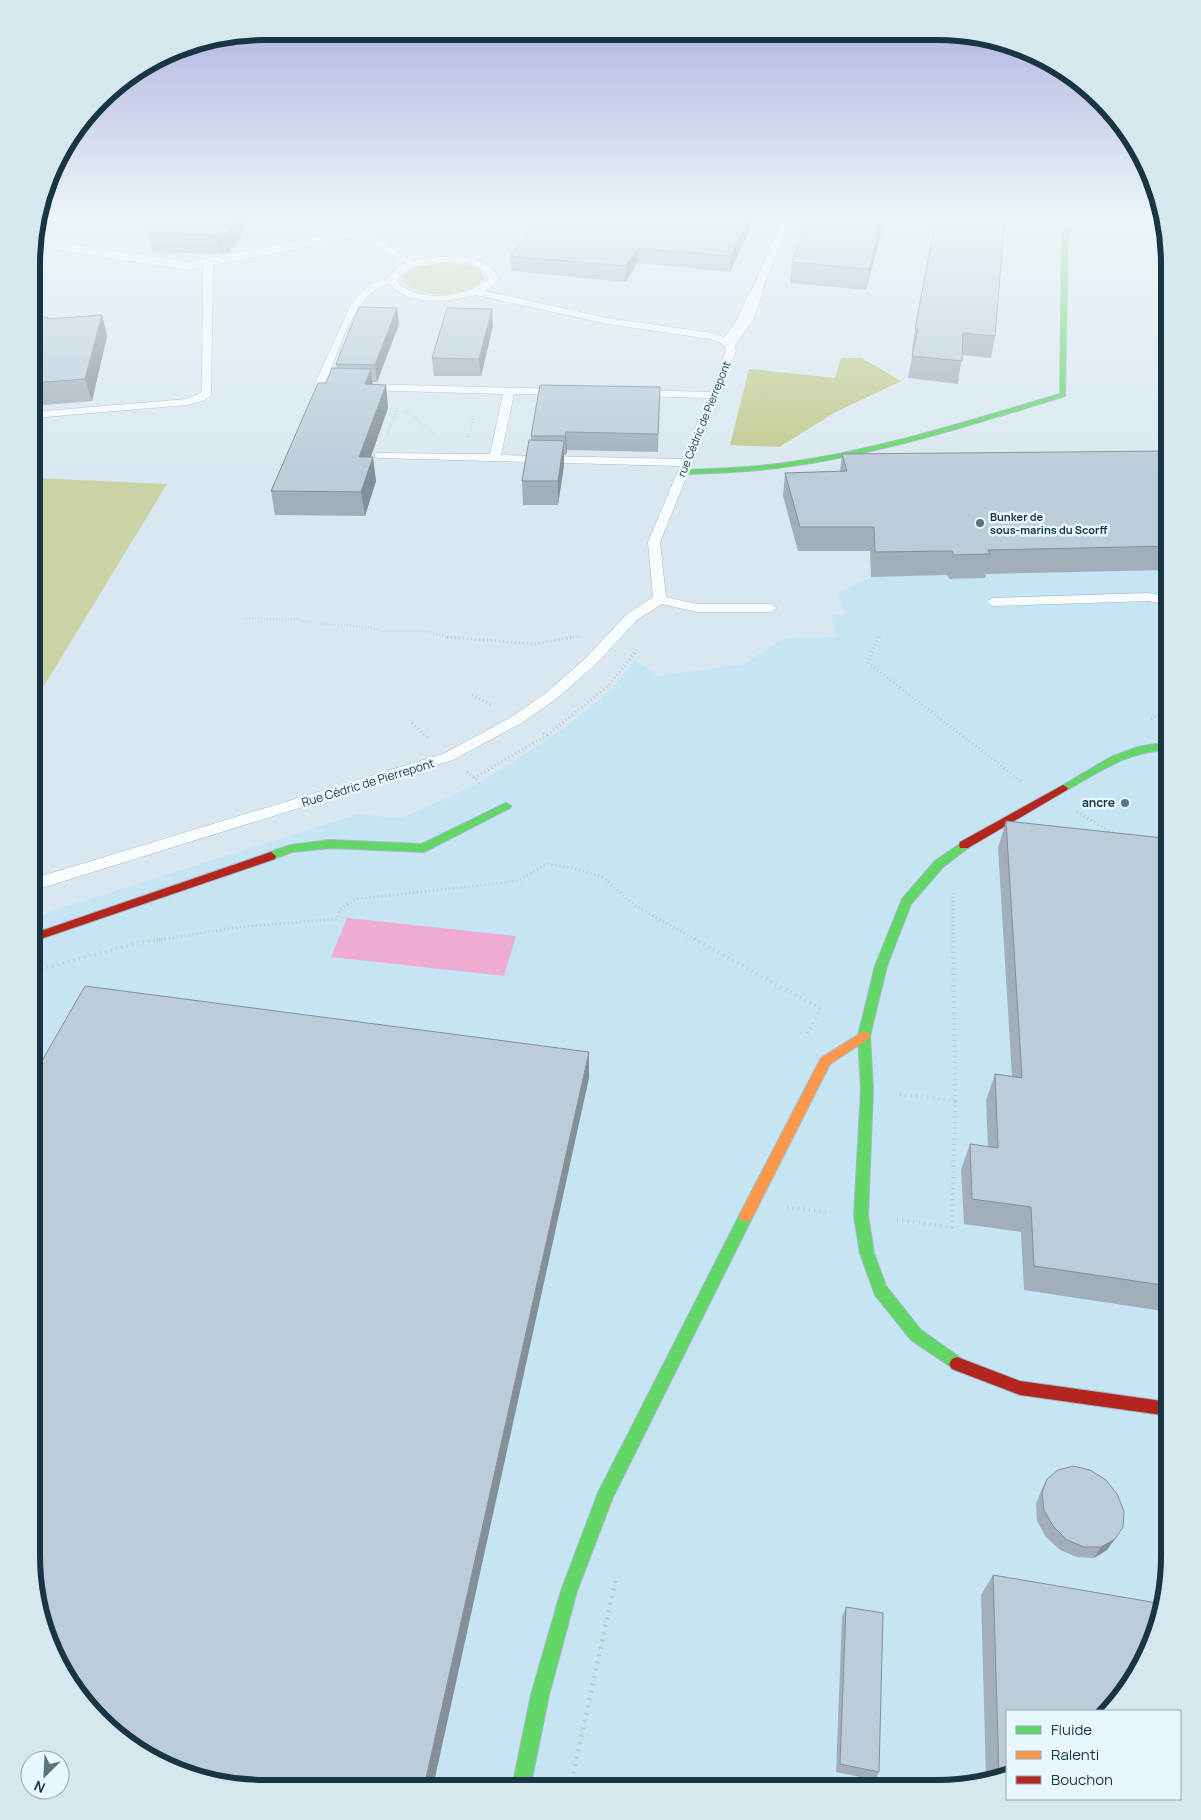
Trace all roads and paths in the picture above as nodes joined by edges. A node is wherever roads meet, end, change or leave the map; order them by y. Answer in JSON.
{"nodes":[{"id":1,"x":207,"y":303,"type":"edge"},
{"id":2,"x":357,"y":303,"type":"edge"},
{"id":3,"x":522,"y":303,"type":"edge"},
{"id":4,"x":752,"y":303,"type":"edge"},
{"id":5,"x":1064,"y":303,"type":"edge"},
{"id":6,"x":729,"y":342,"type":"junction"},
{"id":7,"x":481,"y":390,"type":"junction"},
{"id":8,"x":510,"y":391,"type":"junction"},
{"id":9,"x":574,"y":392,"type":"edge"},
{"id":10,"x":620,"y":393,"type":"edge"},
{"id":11,"x":715,"y":395,"type":"junction"},
{"id":12,"x":40,"y":415,"type":"edge"},
{"id":13,"x":379,"y":455,"type":"joint"},
{"id":14,"x":463,"y":457,"type":"junction"},
{"id":15,"x":495,"y":457,"type":"junction"},
{"id":16,"x":684,"y":468,"type":"junction"},
{"id":17,"x":660,"y":599,"type":"junction"},
{"id":18,"x":1161,"y":599,"type":"edge"},
{"id":19,"x":993,"y":602,"type":"dead end"},
{"id":20,"x":770,"y":608,"type":"dead end"},
{"id":21,"x":243,"y":618,"type":"dead end"},
{"id":22,"x":882,"y":630,"type":"dead end"},
{"id":23,"x":609,"y":641,"type":"junction"},
{"id":24,"x":1161,"y":713,"type":"edge"},
{"id":25,"x":1144,"y":723,"type":"dead end"},
{"id":26,"x":547,"y":735,"type":"dead end"},
{"id":27,"x":1161,"y":746,"type":"edge"},
{"id":28,"x":1051,"y":796,"type":"junction"},
{"id":29,"x":506,"y":806,"type":"dead end"},
{"id":30,"x":1119,"y":836,"type":"edge"},
{"id":31,"x":40,"y":884,"type":"edge"},
{"id":32,"x":955,"y":884,"type":"dead end"},
{"id":33,"x":40,"y":935,"type":"edge"},
{"id":34,"x":40,"y":969,"type":"edge"},
{"id":35,"x":864,"y":1036,"type":"junction"},
{"id":36,"x":804,"y":1040,"type":"dead end"},
{"id":37,"x":867,"y":1089,"type":"junction"},
{"id":38,"x":955,"y":1101,"type":"junction"},
{"id":39,"x":782,"y":1207,"type":"dead end"},
{"id":40,"x":861,"y":1216,"type":"junction"},
{"id":41,"x":1161,"y":1408,"type":"edge"},
{"id":42,"x":617,"y":1573,"type":"dead end"},
{"id":43,"x":523,"y":1780,"type":"edge"},
{"id":44,"x":572,"y":1780,"type":"edge"}],
"edges":[{"from":1,"to":12,"type":"lane"},
{"from":2,"to":7,"type":"lane"},
{"from":3,"to":6,"type":"lane"},
{"from":4,"to":6,"type":"street"},
{"from":5,"to":16,"type":"street"},
{"from":6,"to":11,"type":"lane","name":"rue Cédric de Pierrepont"},
{"from":7,"to":8,"type":"lane"},
{"from":7,"to":14,"type":"path"},
{"from":8,"to":9,"type":"lane"},
{"from":8,"to":15,"type":"lane"},
{"from":10,"to":11,"type":"lane"},
{"from":11,"to":16,"type":"lane","name":"rue Cédric de Pierrepont"},
{"from":13,"to":14,"type":"lane"},
{"from":13,"to":14,"type":"path"},
{"from":14,"to":15,"type":"lane"},
{"from":15,"to":16,"type":"lane"},
{"from":16,"to":17,"type":"lane","name":"rue Cédric de Pierrepont"},
{"from":17,"to":20,"type":"lane"},
{"from":17,"to":23,"type":"lane","name":"Rue Cédric de Pierrepont"},
{"from":18,"to":19,"type":"lane"},
{"from":21,"to":23,"type":"path"},
{"from":22,"to":28,"type":"path"},
{"from":23,"to":26,"type":"path"},
{"from":23,"to":31,"type":"lane","name":"Rue Cédric de Pierrepont"},
{"from":24,"to":25,"type":"path"},
{"from":27,"to":28,"type":"street"},
{"from":28,"to":30,"type":"path"},
{"from":28,"to":35,"type":"street"},
{"from":29,"to":33,"type":"street"},
{"from":32,"to":38,"type":"path"},
{"from":34,"to":36,"type":"path"},
{"from":35,"to":37,"type":"street"},
{"from":35,"to":43,"type":"street"},
{"from":37,"to":38,"type":"path"},
{"from":37,"to":40,"type":"street"},
{"from":38,"to":40,"type":"path"},
{"from":39,"to":40,"type":"path"},
{"from":40,"to":41,"type":"street"},
{"from":42,"to":44,"type":"path"}]}
